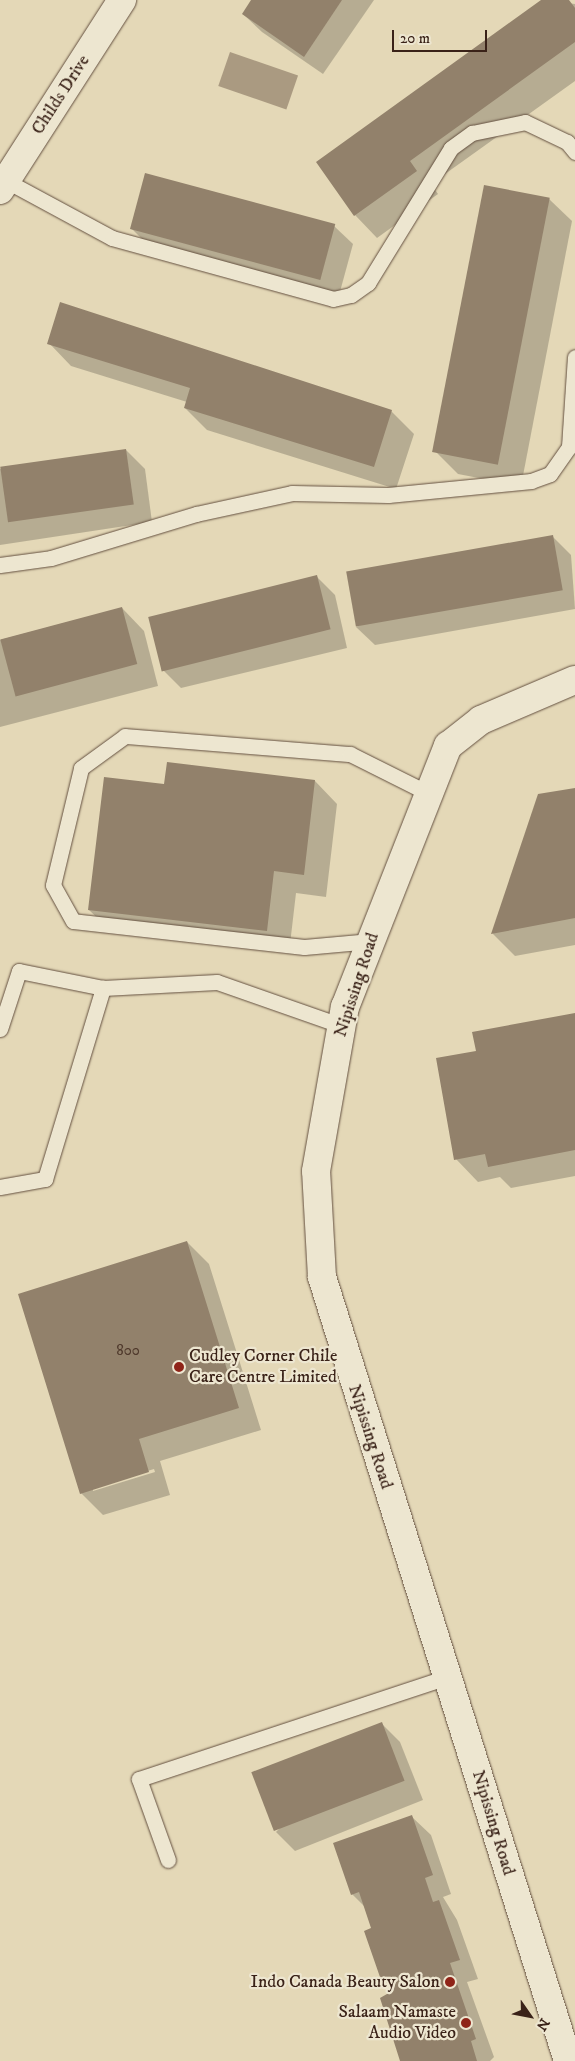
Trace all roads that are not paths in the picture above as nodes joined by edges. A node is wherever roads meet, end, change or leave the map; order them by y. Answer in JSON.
{"nodes":[{"id":1,"x":122,"y":0,"type":"edge"},
{"id":2,"x":575,"y":152,"type":"edge"},
{"id":3,"x":2,"y":183,"type":"edge"},
{"id":4,"x":575,"y":356,"type":"edge"},
{"id":5,"x":0,"y":565,"type":"edge"},
{"id":6,"x":575,"y":680,"type":"edge"},
{"id":7,"x":428,"y":793,"type":"junction"},
{"id":8,"x":371,"y":941,"type":"junction"},
{"id":9,"x":103,"y":988,"type":"junction"},
{"id":10,"x":340,"y":1025,"type":"junction"},
{"id":11,"x":0,"y":1029,"type":"edge"},
{"id":12,"x":0,"y":1187,"type":"edge"},
{"id":13,"x":447,"y":1677,"type":"junction"},
{"id":14,"x":168,"y":1860,"type":"dead end"},
{"id":15,"x":568,"y":2061,"type":"edge"}],
"edges":[{"from":1,"to":3,"type":"street","name":"Childs Drive"},
{"from":2,"to":3,"type":"lane"},
{"from":4,"to":5,"type":"lane"},
{"from":6,"to":7,"type":"street","name":"Nipissing Road"},
{"from":7,"to":8,"type":"street","name":"Nipissing Road"},
{"from":7,"to":8,"type":"lane"},
{"from":8,"to":10,"type":"street","name":"Nipissing Road"},
{"from":9,"to":10,"type":"lane"},
{"from":9,"to":11,"type":"lane"},
{"from":9,"to":12,"type":"lane"},
{"from":10,"to":13,"type":"street","name":"Nipissing Road"},
{"from":13,"to":14,"type":"lane"},
{"from":13,"to":15,"type":"street","name":"Nipissing Road"}]}
